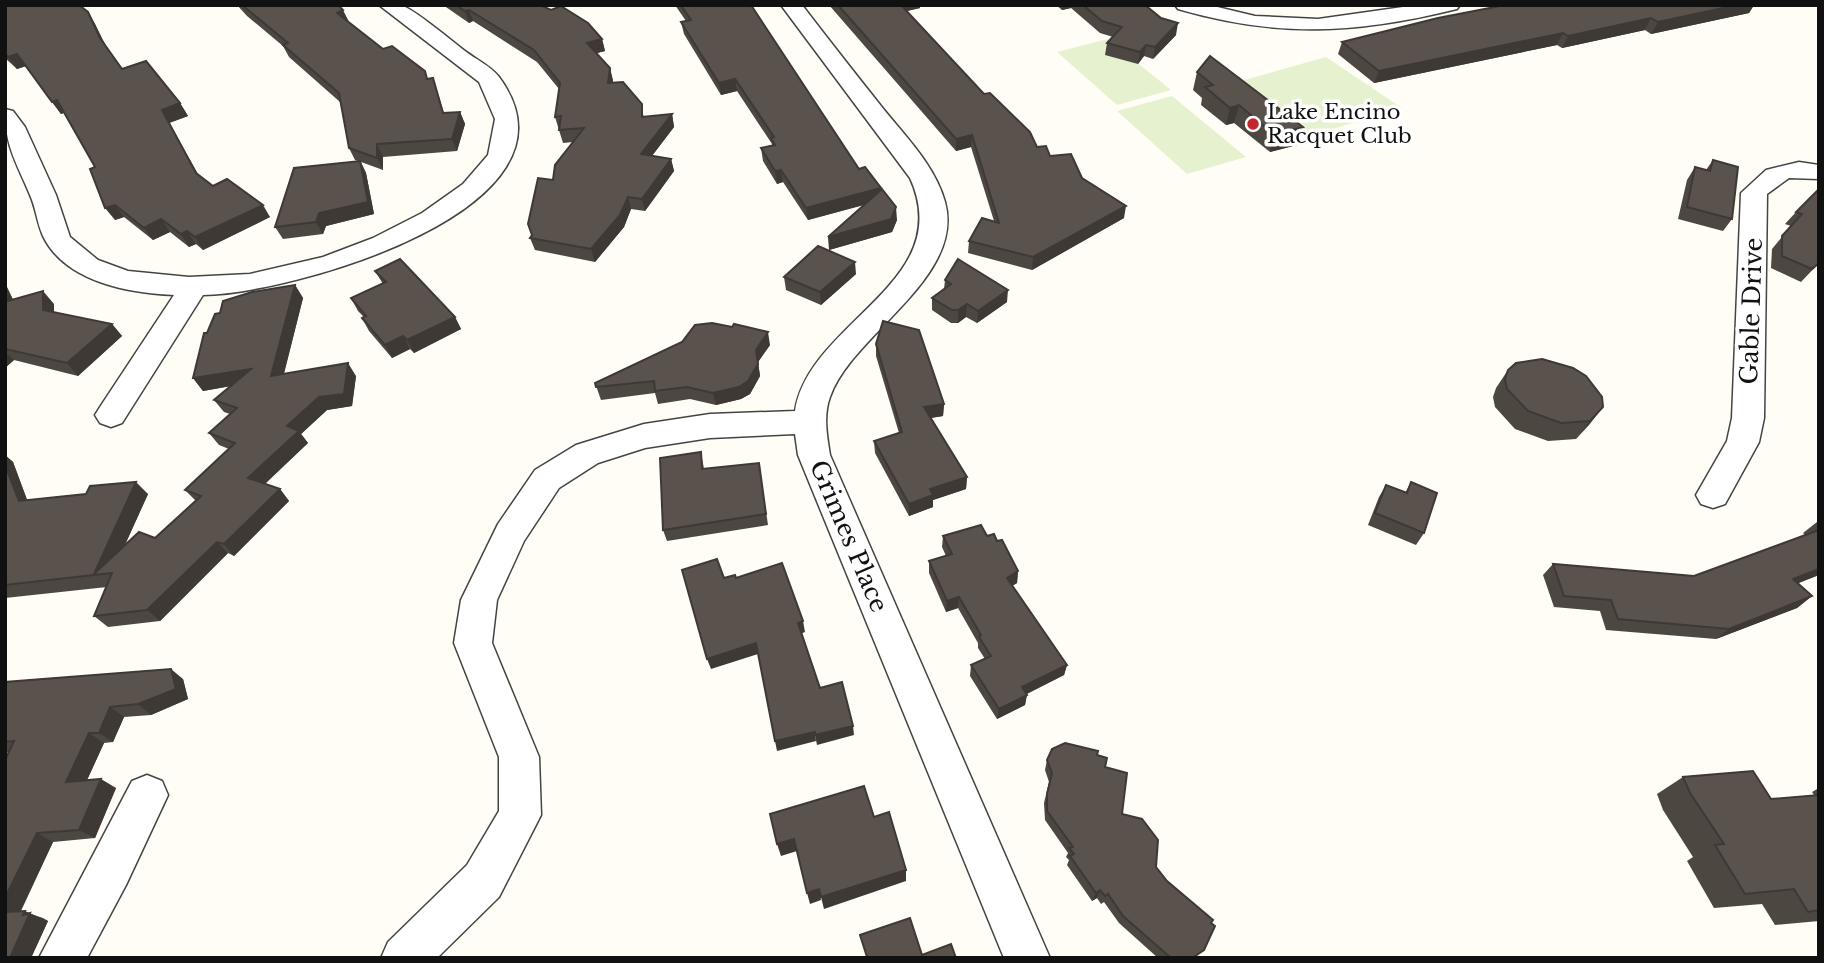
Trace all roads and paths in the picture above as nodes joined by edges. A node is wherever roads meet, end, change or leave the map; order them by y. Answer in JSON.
{"nodes":[{"id":1,"x":389,"y":5,"type":"edge"},
{"id":2,"x":791,"y":5,"type":"edge"},
{"id":3,"x":1185,"y":5,"type":"edge"},
{"id":4,"x":1450,"y":5,"type":"edge"},
{"id":5,"x":5,"y":116,"type":"edge"},
{"id":6,"x":1819,"y":172,"type":"edge"},
{"id":7,"x":194,"y":287,"type":"junction"},
{"id":8,"x":111,"y":415,"type":"dead end"},
{"id":9,"x":809,"y":422,"type":"junction"},
{"id":10,"x":1713,"y":495,"type":"dead end"},
{"id":11,"x":147,"y":795,"type":"dead end"},
{"id":12,"x":62,"y":958,"type":"edge"},
{"id":13,"x":404,"y":958,"type":"edge"},
{"id":14,"x":1027,"y":958,"type":"edge"}],
"edges":[{"from":1,"to":7,"type":"street"},
{"from":2,"to":9,"type":"street","name":"Grimes Place"},
{"from":3,"to":4,"type":"street"},
{"from":5,"to":7,"type":"street"},
{"from":6,"to":10,"type":"street","name":"Gable Drive"},
{"from":7,"to":8,"type":"street"},
{"from":9,"to":13,"type":"street"},
{"from":9,"to":14,"type":"street","name":"Grimes Place"},
{"from":11,"to":12,"type":"street"}]}
